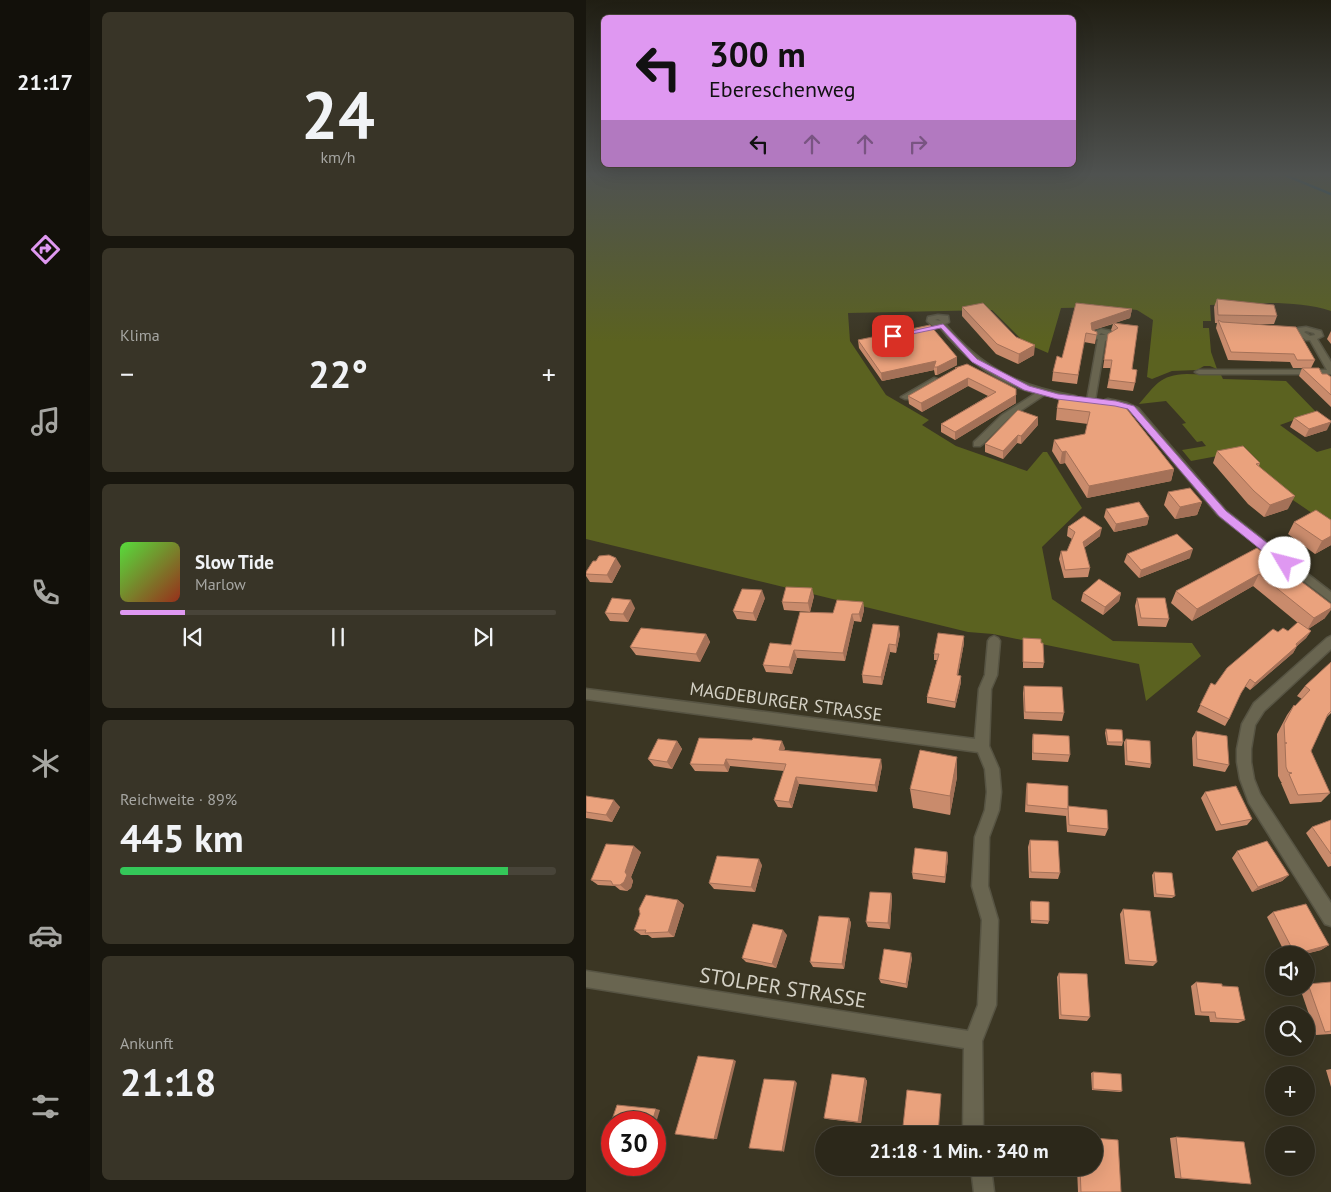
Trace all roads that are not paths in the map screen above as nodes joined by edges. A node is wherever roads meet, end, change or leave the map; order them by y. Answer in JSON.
{"nodes":[{"id":1,"x":930,"y":329,"type":"edge"},
{"id":2,"x":1289,"y":329,"type":"edge"},
{"id":3,"x":1102,"y":339,"type":"dead end"},
{"id":4,"x":1331,"y":370,"type":"edge"},
{"id":5,"x":1199,"y":372,"type":"dead end"},
{"id":6,"x":948,"y":374,"type":"edge"},
{"id":7,"x":1041,"y":393,"type":"junction"},
{"id":8,"x":905,"y":397,"type":"dead end"},
{"id":9,"x":1091,"y":400,"type":"junction"},
{"id":10,"x":976,"y":444,"type":"dead end"},
{"id":11,"x":1331,"y":598,"type":"edge"},
{"id":12,"x":1331,"y":640,"type":"edge"},
{"id":13,"x":994,"y":641,"type":"dead end"},
{"id":14,"x":586,"y":694,"type":"edge"},
{"id":15,"x":982,"y":746,"type":"junction"},
{"id":16,"x":1331,"y":918,"type":"edge"},
{"id":17,"x":586,"y":979,"type":"edge"},
{"id":18,"x":973,"y":1041,"type":"junction"},
{"id":19,"x":973,"y":1126,"type":"edge"},
{"id":20,"x":982,"y":1176,"type":"edge"},
{"id":21,"x":984,"y":1192,"type":"edge"}],
"edges":[{"from":1,"to":7,"type":"street"},
{"from":2,"to":4,"type":"street"},
{"from":3,"to":9,"type":"street"},
{"from":4,"to":5,"type":"street"},
{"from":6,"to":8,"type":"street"},
{"from":7,"to":9,"type":"street"},
{"from":7,"to":10,"type":"street"},
{"from":9,"to":11,"type":"street"},
{"from":12,"to":16,"type":"street"},
{"from":13,"to":15,"type":"street"},
{"from":14,"to":15,"type":"street","name":"MAGDEBURGER STRASSE"},
{"from":15,"to":18,"type":"street"},
{"from":17,"to":18,"type":"street","name":"STOLPER STRASSE"},
{"from":18,"to":19,"type":"street"},
{"from":20,"to":21,"type":"street"}]}
